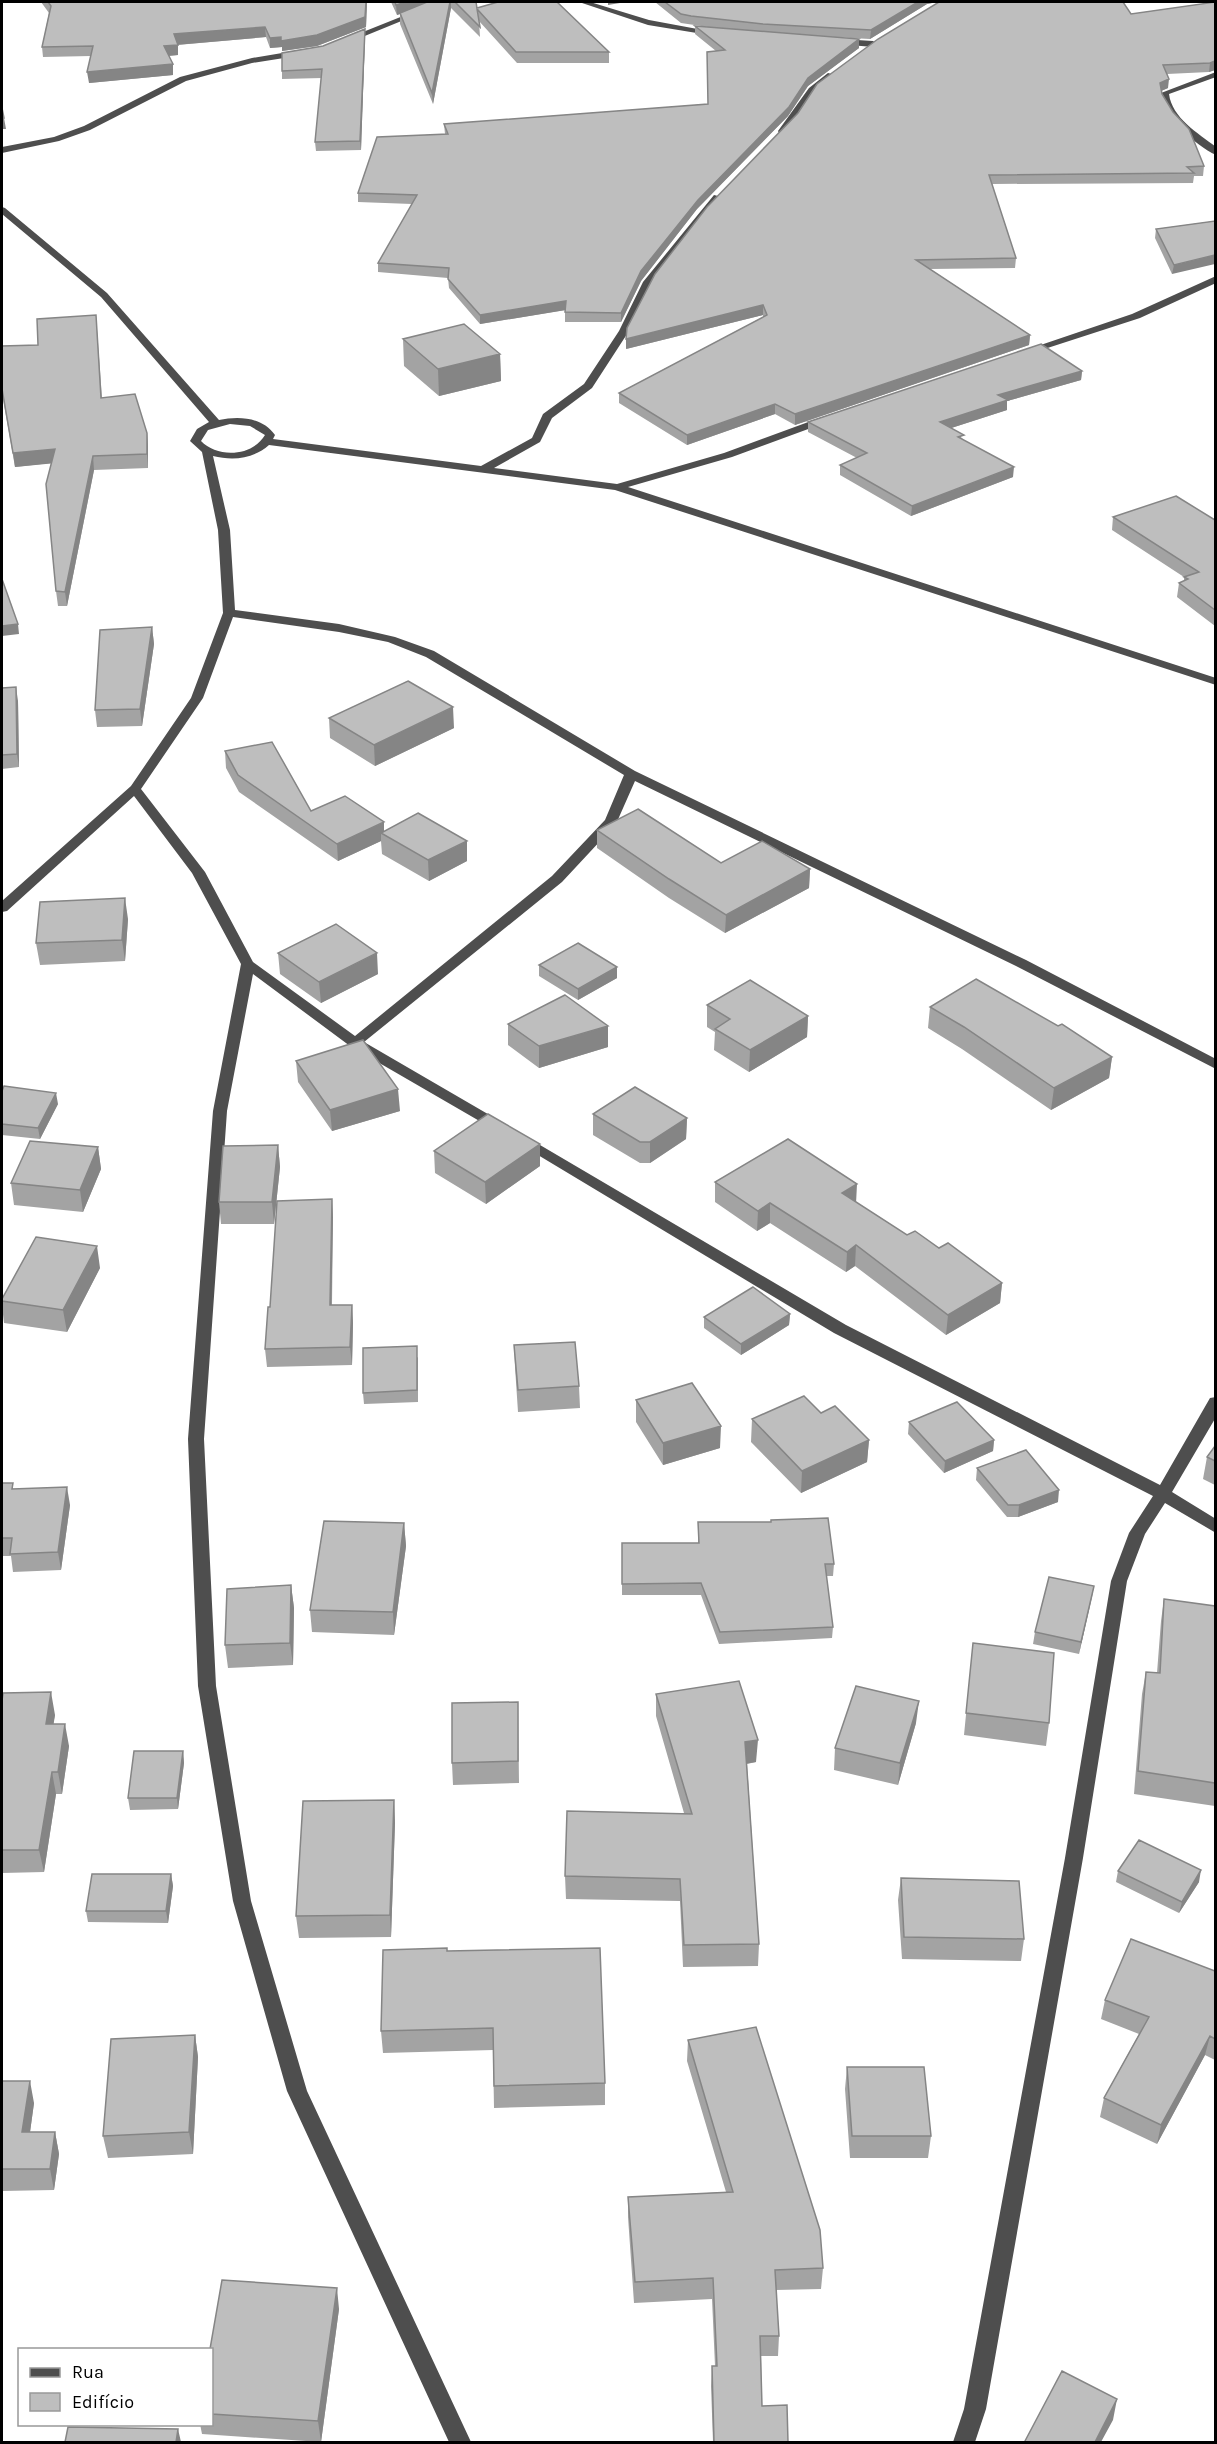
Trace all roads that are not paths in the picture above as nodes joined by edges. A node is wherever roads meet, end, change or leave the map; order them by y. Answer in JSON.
{"nodes":[{"id":1,"x":444,"y":2,"type":"edge"},
{"id":2,"x":583,"y":2,"type":"edge"},
{"id":3,"x":726,"y":33,"type":"edge"},
{"id":4,"x":883,"y":38,"type":"edge"},
{"id":5,"x":828,"y":41,"type":"edge"},
{"id":6,"x":338,"y":44,"type":"edge"},
{"id":7,"x":873,"y":44,"type":"junction"},
{"id":8,"x":308,"y":51,"type":"edge"},
{"id":9,"x":856,"y":57,"type":"edge"},
{"id":10,"x":838,"y":70,"type":"edge"},
{"id":11,"x":1215,"y":74,"type":"edge"},
{"id":12,"x":771,"y":142,"type":"edge"},
{"id":13,"x":2,"y":150,"type":"edge"},
{"id":14,"x":1215,"y":152,"type":"edge"},
{"id":15,"x":725,"y":189,"type":"edge"},
{"id":16,"x":2,"y":210,"type":"edge"},
{"id":17,"x":1215,"y":279,"type":"edge"},
{"id":18,"x":1010,"y":357,"type":"edge"},
{"id":19,"x":832,"y":417,"type":"edge"},
{"id":20,"x":216,"y":423,"type":"junction"},
{"id":21,"x":268,"y":442,"type":"junction"},
{"id":22,"x":207,"y":452,"type":"junction"},
{"id":23,"x":482,"y":470,"type":"junction"},
{"id":24,"x":617,"y":487,"type":"junction"},
{"id":25,"x":229,"y":613,"type":"junction"},
{"id":26,"x":1215,"y":682,"type":"edge"},
{"id":27,"x":631,"y":774,"type":"junction"},
{"id":28,"x":135,"y":789,"type":"junction"},
{"id":29,"x":2,"y":908,"type":"edge"},
{"id":30,"x":248,"y":964,"type":"junction"},
{"id":31,"x":355,"y":1043,"type":"junction"},
{"id":32,"x":1215,"y":1065,"type":"edge"},
{"id":33,"x":1215,"y":1402,"type":"edge"},
{"id":34,"x":1163,"y":1494,"type":"junction"},
{"id":35,"x":1215,"y":1527,"type":"edge"},
{"id":36,"x":460,"y":2442,"type":"edge"},
{"id":37,"x":964,"y":2442,"type":"edge"}],
"edges":[{"from":1,"to":6,"type":"street"},
{"from":2,"to":3,"type":"street"},
{"from":4,"to":7,"type":"street"},
{"from":5,"to":7,"type":"street"},
{"from":7,"to":9,"type":"street"},
{"from":8,"to":13,"type":"street"},
{"from":10,"to":12,"type":"street"},
{"from":11,"to":14,"type":"street"},
{"from":15,"to":23,"type":"street"},
{"from":16,"to":20,"type":"street"},
{"from":17,"to":18,"type":"street"},
{"from":19,"to":24,"type":"street"},
{"from":20,"to":21,"type":"street"},
{"from":20,"to":22,"type":"street"},
{"from":21,"to":22,"type":"street"},
{"from":21,"to":23,"type":"street"},
{"from":22,"to":25,"type":"street"},
{"from":23,"to":24,"type":"street"},
{"from":24,"to":26,"type":"street"},
{"from":25,"to":27,"type":"street"},
{"from":25,"to":28,"type":"street"},
{"from":27,"to":31,"type":"street"},
{"from":27,"to":32,"type":"street"},
{"from":28,"to":29,"type":"street"},
{"from":28,"to":30,"type":"street"},
{"from":30,"to":31,"type":"street"},
{"from":30,"to":36,"type":"street"},
{"from":31,"to":34,"type":"street"},
{"from":33,"to":34,"type":"street"},
{"from":34,"to":35,"type":"street"},
{"from":34,"to":37,"type":"street"}]}
